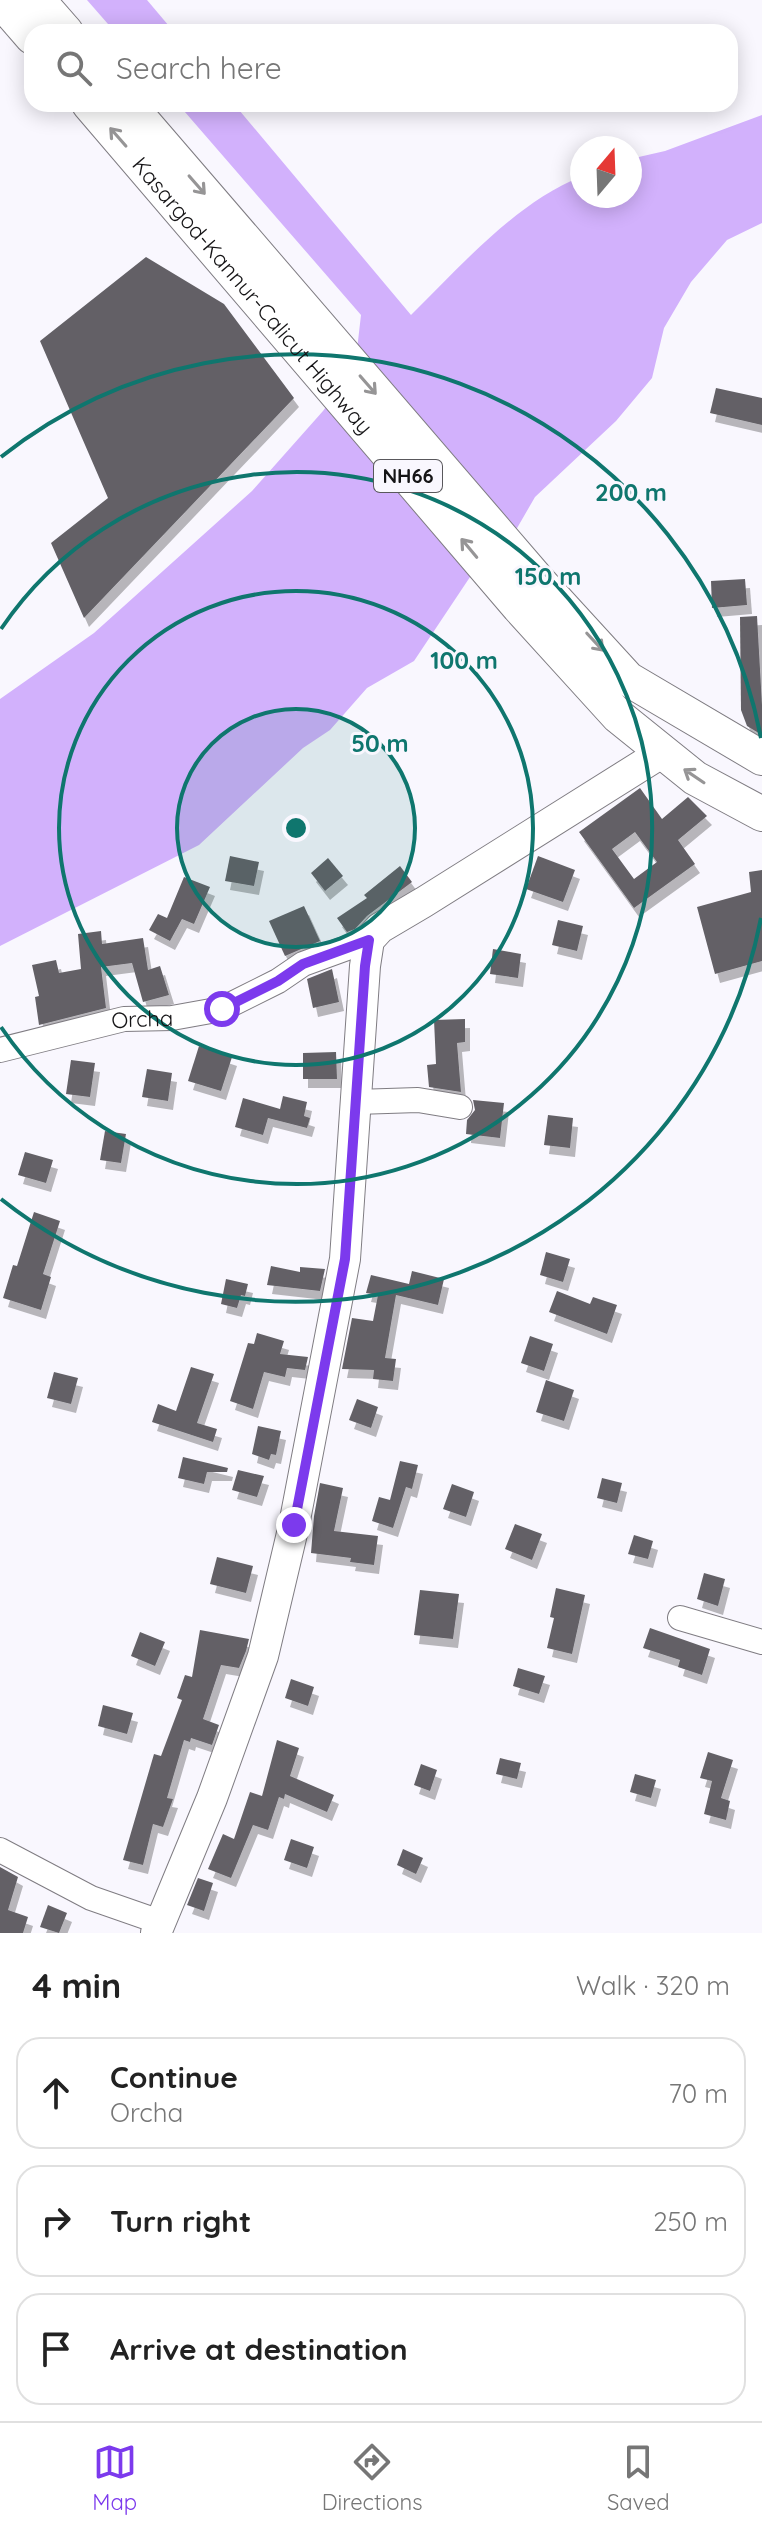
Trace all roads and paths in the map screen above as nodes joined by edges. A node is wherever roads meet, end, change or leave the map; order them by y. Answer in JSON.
{"nodes":[{"id":1,"x":0,"y":0,"type":"edge"},
{"id":2,"x":38,"y":0,"type":"edge"},
{"id":3,"x":59,"y":24,"type":"edge"},
{"id":4,"x":24,"y":28,"type":"edge"},
{"id":5,"x":97,"y":112,"type":"edge"},
{"id":6,"x":134,"y":112,"type":"edge"},
{"id":7,"x":307,"y":335,"type":"junction"},
{"id":8,"x":531,"y":596,"type":"junction"},
{"id":9,"x":663,"y":752,"type":"junction"},
{"id":10,"x":762,"y":758,"type":"edge"},
{"id":11,"x":762,"y":814,"type":"edge"},
{"id":12,"x":369,"y":940,"type":"junction"},
{"id":13,"x":0,"y":1050,"type":"edge"},
{"id":14,"x":356,"y":1102,"type":"junction"},
{"id":15,"x":460,"y":1107,"type":"dead end"},
{"id":16,"x":680,"y":1618,"type":"dead end"},
{"id":17,"x":762,"y":1642,"type":"edge"},
{"id":18,"x":0,"y":1850,"type":"edge"},
{"id":19,"x":158,"y":1928,"type":"edge"}],
"edges":[{"from":1,"to":4,"type":"highway"},
{"from":2,"to":3,"type":"highway"},
{"from":7,"to":5,"type":"highway","name":"Kasargod-Kannur-Calicut Highway","number":"NH66","one_way":true},
{"from":6,"to":7,"type":"highway","name":"Kasargod-Kannur-Calicut Highway","number":"NH66","one_way":true},
{"from":7,"to":8,"type":"highway","name":"Kasargod-Kannur-Calicut Highway","number":"NH66"},
{"from":8,"to":9,"type":"highway","name":"Kasargod-Kannur-Calicut Highway","number":"NH66"},
{"from":8,"to":10,"type":"highway","name":"Kasargod-Kannur-Calicut Highway","number":"NH66","one_way":true},
{"from":11,"to":9,"type":"highway","name":"Kasargod-Kannur-Calicut Highway","number":"NH66","one_way":true},
{"from":9,"to":12,"type":"main road"},
{"from":12,"to":13,"type":"street","name":"Orcha"},
{"from":12,"to":14,"type":"main road"},
{"from":14,"to":15,"type":"street"},
{"from":14,"to":19,"type":"main road"},
{"from":16,"to":17,"type":"street"},
{"from":18,"to":19,"type":"street"}]}
